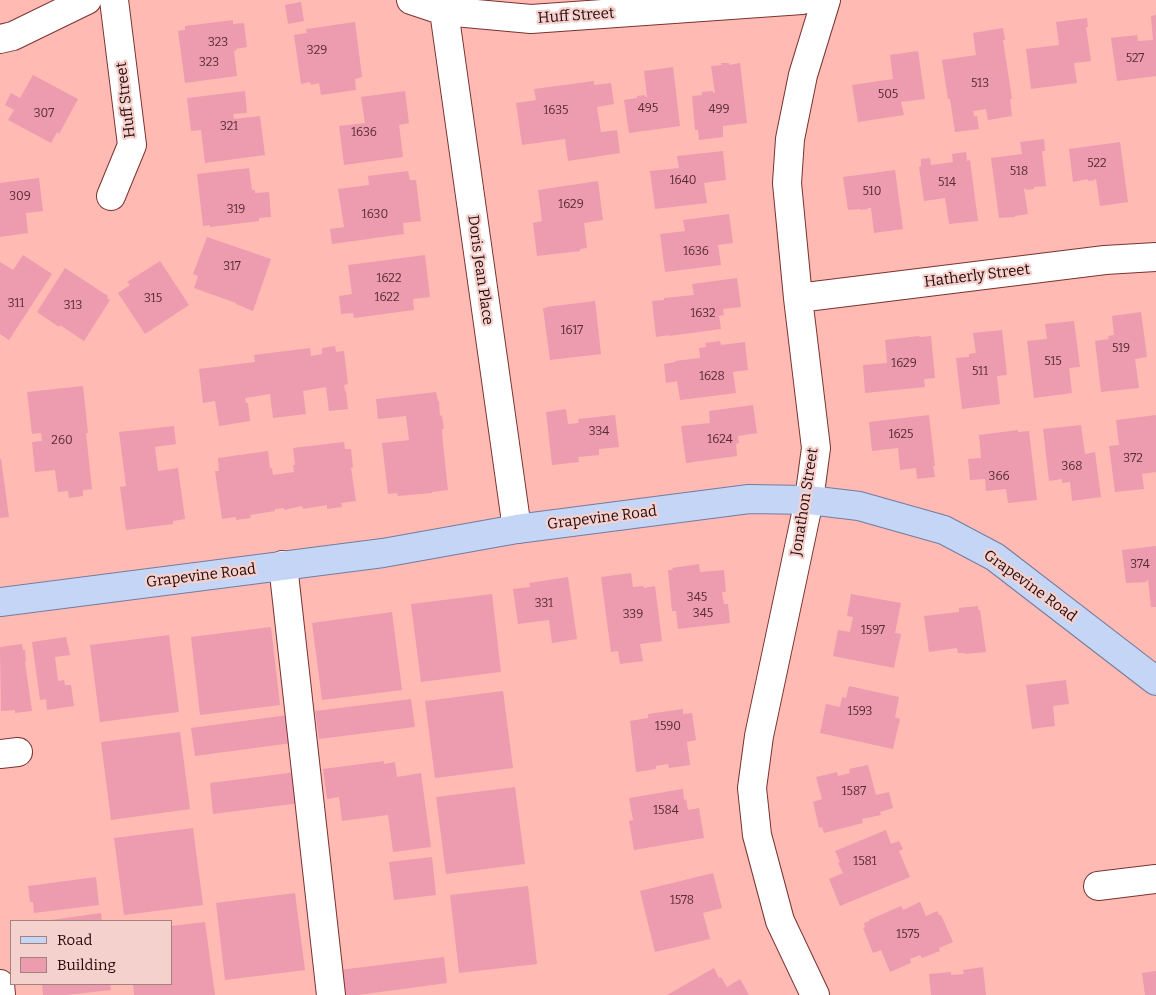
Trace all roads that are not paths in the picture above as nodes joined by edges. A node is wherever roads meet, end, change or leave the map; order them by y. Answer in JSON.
{"nodes":[{"id":1,"x":87,"y":0,"type":"edge"},
{"id":2,"x":114,"y":0,"type":"edge"},
{"id":3,"x":412,"y":0,"type":"edge"},
{"id":4,"x":802,"y":0,"type":"edge"},
{"id":5,"x":826,"y":0,"type":"edge"},
{"id":6,"x":444,"y":10,"type":"junction"},
{"id":7,"x":0,"y":39,"type":"edge"},
{"id":8,"x":111,"y":196,"type":"dead end"},
{"id":9,"x":1156,"y":257,"type":"edge"},
{"id":10,"x":798,"y":298,"type":"junction"},
{"id":11,"x":809,"y":500,"type":"junction"},
{"id":12,"x":517,"y":529,"type":"junction"},
{"id":13,"x":283,"y":565,"type":"junction"},
{"id":14,"x":0,"y":602,"type":"edge"},
{"id":15,"x":1156,"y":681,"type":"edge"},
{"id":16,"x":1156,"y":879,"type":"edge"},
{"id":17,"x":1098,"y":886,"type":"dead end"},
{"id":18,"x":0,"y":984,"type":"edge"},
{"id":19,"x":2,"y":995,"type":"edge"},
{"id":20,"x":331,"y":995,"type":"edge"},
{"id":21,"x":815,"y":995,"type":"edge"}],
"edges":[{"from":1,"to":7,"type":"street"},
{"from":2,"to":8,"type":"street","name":"Huff Street"},
{"from":3,"to":6,"type":"street","name":"Huff Street"},
{"from":4,"to":6,"type":"street","name":"Huff Street"},
{"from":5,"to":10,"type":"street","name":"Jonathon Street"},
{"from":6,"to":12,"type":"street","name":"Doris Jean Place"},
{"from":9,"to":10,"type":"street","name":"Hatherly Street"},
{"from":10,"to":11,"type":"street","name":"Jonathon Street"},
{"from":11,"to":12,"type":"main road","name":"Grapevine Road"},
{"from":11,"to":15,"type":"main road","name":"Grapevine Road"},
{"from":11,"to":21,"type":"street","name":"Jonathon Street"},
{"from":12,"to":13,"type":"main road","name":"Grapevine Road"},
{"from":13,"to":14,"type":"main road","name":"Grapevine Road"},
{"from":13,"to":20,"type":"street"},
{"from":16,"to":17,"type":"street"},
{"from":18,"to":19,"type":"street"}]}
